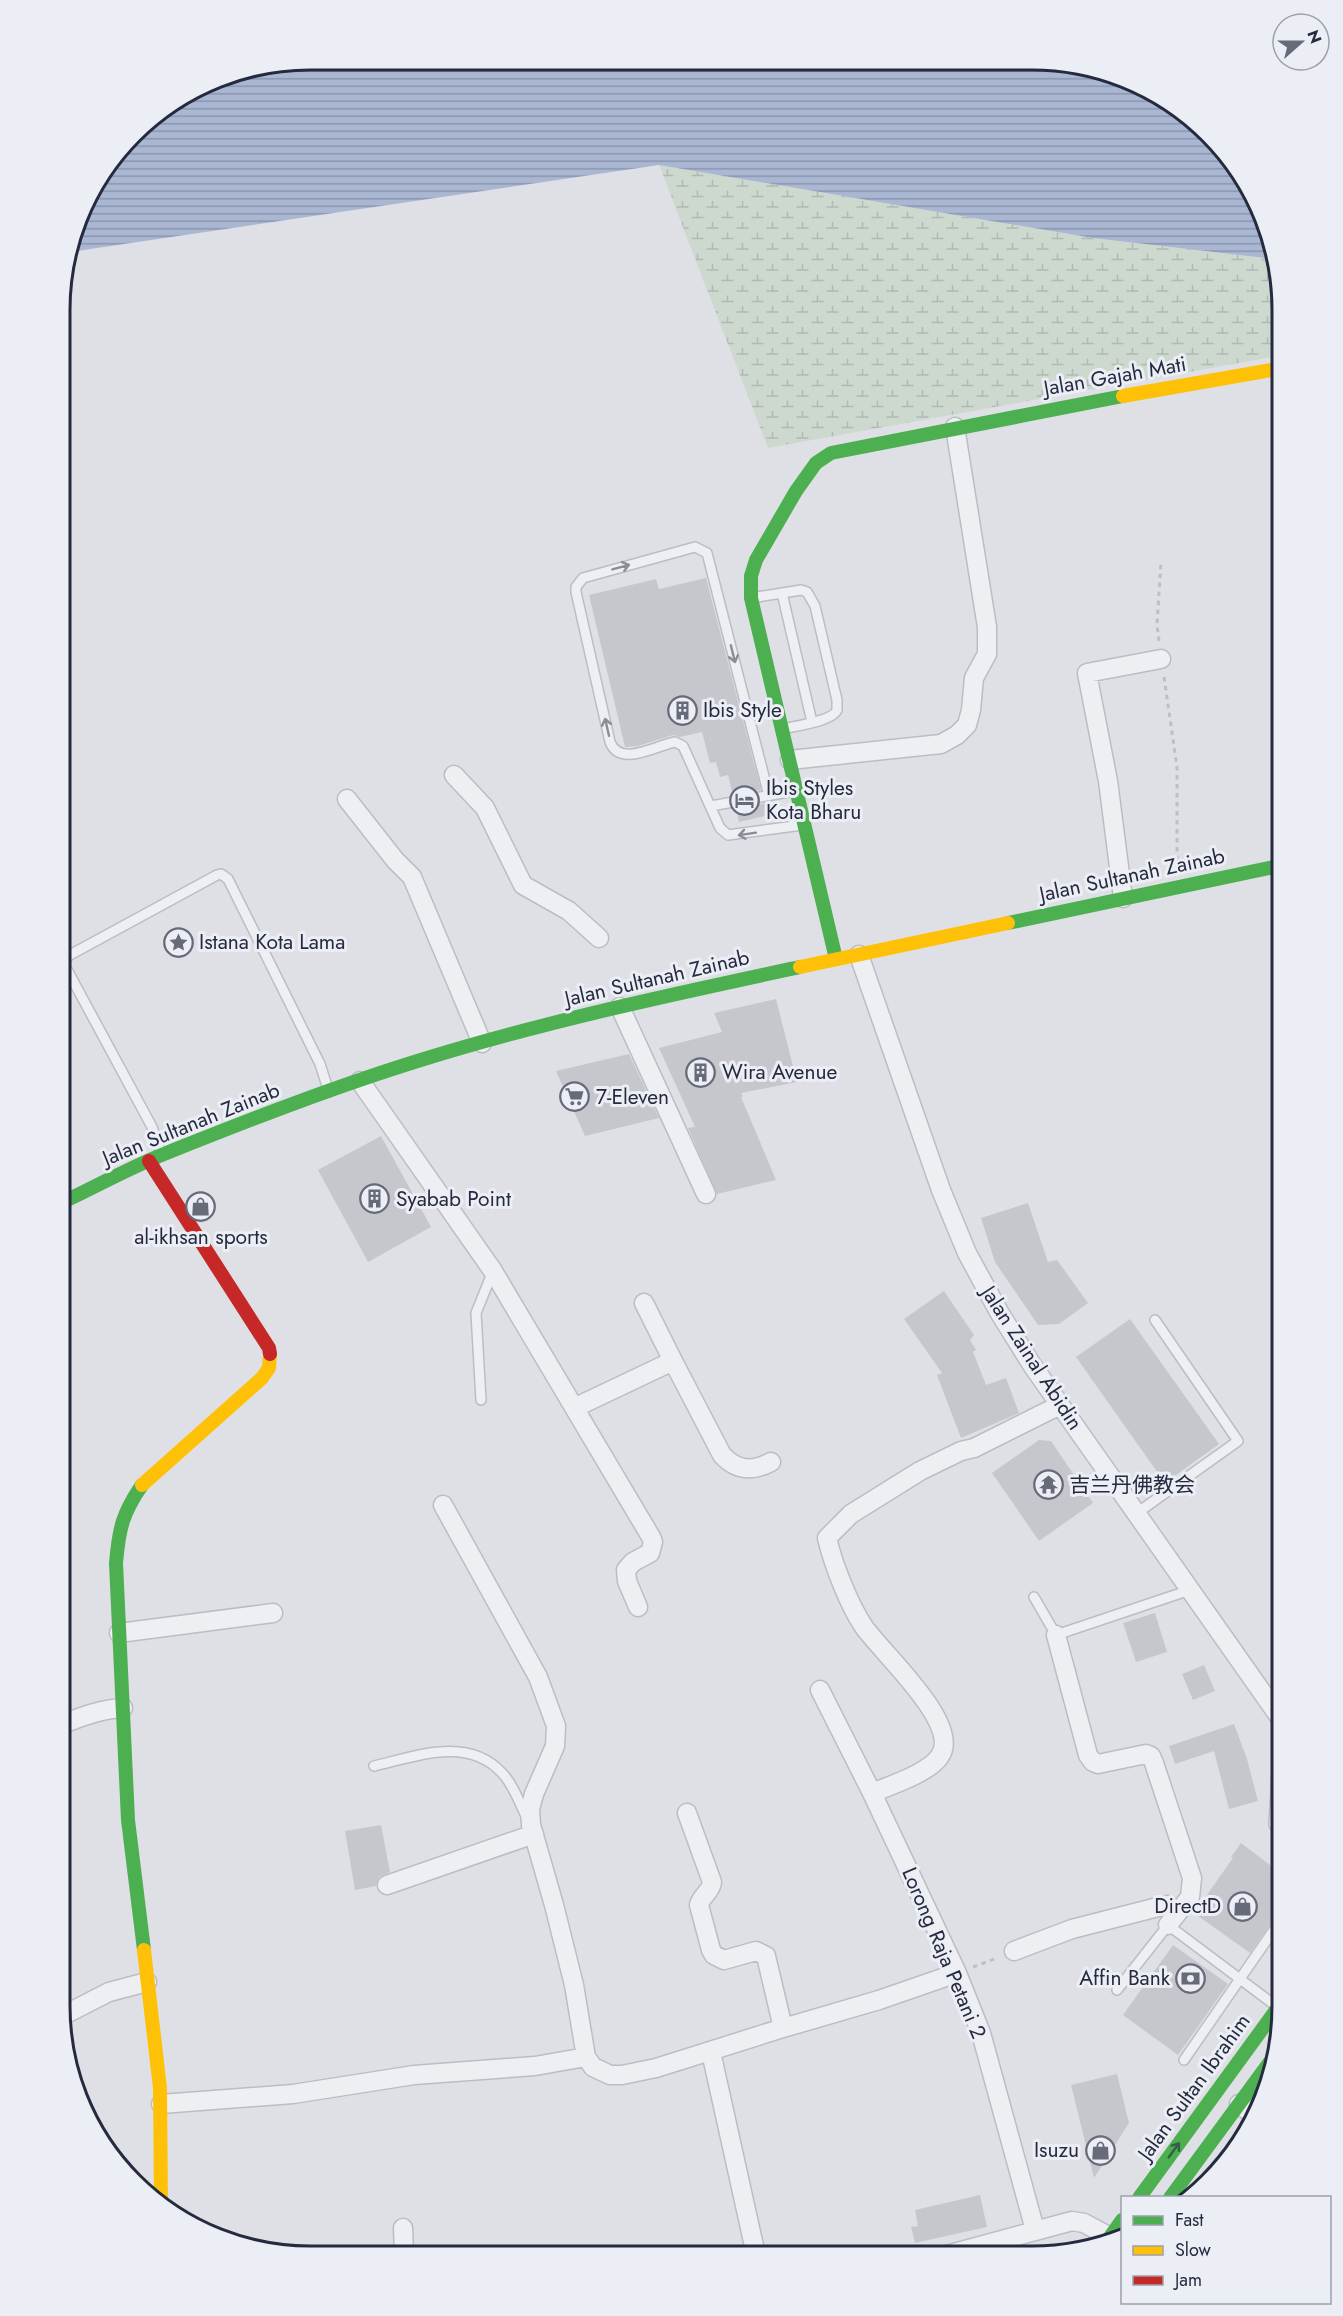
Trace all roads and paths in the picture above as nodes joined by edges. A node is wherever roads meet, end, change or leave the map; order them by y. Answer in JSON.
{"nodes":[{"id":1,"x":1272,"y":370,"type":"edge"},
{"id":2,"x":955,"y":427,"type":"junction"},
{"id":3,"x":1161,"y":561,"type":"dead end"},
{"id":4,"x":782,"y":593,"type":"junction"},
{"id":5,"x":751,"y":598,"type":"junction"},
{"id":6,"x":1161,"y":659,"type":"junction"},
{"id":7,"x":812,"y":722,"type":"junction"},
{"id":8,"x":782,"y":729,"type":"junction"},
{"id":9,"x":790,"y":760,"type":"junction"},
{"id":10,"x":454,"y":775,"type":"dead end"},
{"id":11,"x":797,"y":791,"type":"junction"},
{"id":12,"x":769,"y":796,"type":"junction"},
{"id":13,"x":347,"y":799,"type":"dead end"},
{"id":14,"x":711,"y":806,"type":"junction"},
{"id":15,"x":804,"y":824,"type":"junction"},
{"id":16,"x":1272,"y":867,"type":"edge"},
{"id":17,"x":1178,"y":887,"type":"junction"},
{"id":18,"x":1123,"y":898,"type":"junction"},
{"id":19,"x":599,"y":938,"type":"dead end"},
{"id":20,"x":70,"y":955,"type":"edge"},
{"id":21,"x":858,"y":955,"type":"junction"},
{"id":22,"x":836,"y":959,"type":"junction"},
{"id":23,"x":70,"y":975,"type":"edge"},
{"id":24,"x":620,"y":1007,"type":"junction"},
{"id":25,"x":482,"y":1043,"type":"junction"},
{"id":26,"x":360,"y":1080,"type":"junction"},
{"id":27,"x":329,"y":1092,"type":"junction"},
{"id":28,"x":156,"y":1158,"type":"junction"},
{"id":29,"x":706,"y":1194,"type":"dead end"},
{"id":30,"x":70,"y":1199,"type":"edge"},
{"id":31,"x":494,"y":1271,"type":"junction"},
{"id":32,"x":644,"y":1303,"type":"dead end"},
{"id":33,"x":1155,"y":1320,"type":"dead end"},
{"id":34,"x":673,"y":1360,"type":"junction"},
{"id":35,"x":481,"y":1400,"type":"dead end"},
{"id":36,"x":1060,"y":1405,"type":"junction"},
{"id":37,"x":576,"y":1407,"type":"junction"},
{"id":38,"x":771,"y":1462,"type":"dead end"},
{"id":39,"x":443,"y":1505,"type":"dead end"},
{"id":40,"x":1137,"y":1513,"type":"junction"},
{"id":41,"x":1190,"y":1590,"type":"junction"},
{"id":42,"x":1034,"y":1597,"type":"dead end"},
{"id":43,"x":638,"y":1607,"type":"dead end"},
{"id":44,"x":273,"y":1613,"type":"dead end"},
{"id":45,"x":119,"y":1633,"type":"junction"},
{"id":46,"x":1056,"y":1635,"type":"junction"},
{"id":47,"x":820,"y":1690,"type":"dead end"},
{"id":48,"x":1272,"y":1707,"type":"edge"},
{"id":49,"x":123,"y":1708,"type":"junction"},
{"id":50,"x":70,"y":1722,"type":"edge"},
{"id":51,"x":375,"y":1766,"type":"dead end"},
{"id":52,"x":872,"y":1793,"type":"junction"},
{"id":53,"x":687,"y":1813,"type":"dead end"},
{"id":54,"x":532,"y":1830,"type":"junction"},
{"id":55,"x":387,"y":1885,"type":"dead end"},
{"id":56,"x":1173,"y":1919,"type":"junction"},
{"id":57,"x":1272,"y":1933,"type":"edge"},
{"id":58,"x":1014,"y":1951,"type":"joint"},
{"id":59,"x":957,"y":1973,"type":"junction"},
{"id":60,"x":1241,"y":1979,"type":"junction"},
{"id":61,"x":147,"y":1982,"type":"junction"},
{"id":62,"x":1117,"y":1990,"type":"dead end"},
{"id":63,"x":1272,"y":2000,"type":"edge"},
{"id":64,"x":70,"y":2012,"type":"edge"},
{"id":65,"x":1272,"y":2016,"type":"edge"},
{"id":66,"x":783,"y":2028,"type":"junction"},
{"id":67,"x":711,"y":2052,"type":"junction"},
{"id":68,"x":586,"y":2057,"type":"junction"},
{"id":69,"x":1184,"y":2060,"type":"dead end"},
{"id":70,"x":1263,"y":2072,"type":"edge"},
{"id":71,"x":161,"y":2104,"type":"junction"},
{"id":72,"x":1239,"y":2104,"type":"junction"},
{"id":73,"x":1248,"y":2111,"type":"edge"},
{"id":74,"x":160,"y":2192,"type":"edge"},
{"id":75,"x":1140,"y":2196,"type":"edge"},
{"id":76,"x":1171,"y":2196,"type":"edge"},
{"id":77,"x":403,"y":2228,"type":"dead end"},
{"id":78,"x":1035,"y":2230,"type":"junction"},
{"id":79,"x":1101,"y":2235,"type":"edge"},
{"id":80,"x":404,"y":2246,"type":"edge"},
{"id":81,"x":754,"y":2246,"type":"edge"},
{"id":82,"x":978,"y":2246,"type":"edge"}],
"edges":[{"from":1,"to":2,"type":"street","name":"Jalan Gajah Mati"},
{"from":2,"to":5,"type":"street","name":"Jalan Gajah Mati"},
{"from":2,"to":9,"type":"street"},
{"from":3,"to":6,"type":"path"},
{"from":4,"to":5,"type":"lane"},
{"from":4,"to":7,"type":"lane"},
{"from":4,"to":7,"type":"lane"},
{"from":5,"to":8,"type":"street","name":"Jalan Gajah Mati"},
{"from":6,"to":17,"type":"path"},
{"from":6,"to":18,"type":"street"},
{"from":7,"to":8,"type":"lane"},
{"from":8,"to":9,"type":"street","name":"Jalan Gajah Mati"},
{"from":9,"to":11,"type":"street","name":"Jalan Gajah Mati"},
{"from":10,"to":19,"type":"street"},
{"from":11,"to":12,"type":"lane"},
{"from":11,"to":15,"type":"street","name":"Jalan Gajah Mati"},
{"from":12,"to":14,"type":"lane"},
{"from":14,"to":12,"type":"lane","one_way":true},
{"from":13,"to":25,"type":"street"},
{"from":15,"to":14,"type":"lane","one_way":true},
{"from":15,"to":22,"type":"street","name":"Jalan Gajah Mati"},
{"from":16,"to":17,"type":"street","name":"Jalan Sultanah Zainab"},
{"from":17,"to":18,"type":"street","name":"Jalan Sultanah Zainab"},
{"from":18,"to":21,"type":"street","name":"Jalan Sultanah Zainab"},
{"from":20,"to":27,"type":"lane"},
{"from":21,"to":22,"type":"street","name":"Jalan Sultanah Zainab"},
{"from":21,"to":36,"type":"street","name":"Jalan Zainal Abidin"},
{"from":22,"to":24,"type":"street","name":"Jalan Sultanah Zainab"},
{"from":23,"to":28,"type":"lane"},
{"from":24,"to":25,"type":"street","name":"Jalan Sultanah Zainab"},
{"from":24,"to":29,"type":"street"},
{"from":25,"to":26,"type":"street","name":"Jalan Sultanah Zainab"},
{"from":26,"to":27,"type":"street","name":"Jalan Sultanah Zainab"},
{"from":26,"to":31,"type":"street"},
{"from":27,"to":28,"type":"street","name":"Jalan Sultanah Zainab"},
{"from":28,"to":30,"type":"street","name":"Jalan Sultanah Zainab"},
{"from":28,"to":45,"type":"street"},
{"from":31,"to":35,"type":"lane"},
{"from":31,"to":37,"type":"street"},
{"from":32,"to":34,"type":"street"},
{"from":33,"to":40,"type":"lane"},
{"from":34,"to":37,"type":"street"},
{"from":34,"to":38,"type":"street"},
{"from":36,"to":40,"type":"street","name":"Jalan Zainal Abidin"},
{"from":36,"to":52,"type":"street"},
{"from":37,"to":43,"type":"street"},
{"from":39,"to":54,"type":"street"},
{"from":40,"to":41,"type":"street","name":"Jalan Zainal Abidin"},
{"from":41,"to":46,"type":"lane"},
{"from":41,"to":48,"type":"street","name":"Jalan Zainal Abidin"},
{"from":42,"to":46,"type":"lane"},
{"from":44,"to":45,"type":"street"},
{"from":45,"to":49,"type":"street"},
{"from":46,"to":56,"type":"street"},
{"from":47,"to":52,"type":"street","name":"Lorong Raja Petani 2"},
{"from":49,"to":50,"type":"street"},
{"from":49,"to":61,"type":"street"},
{"from":51,"to":54,"type":"lane"},
{"from":52,"to":59,"type":"street","name":"Lorong Raja Petani 2"},
{"from":53,"to":66,"type":"street"},
{"from":54,"to":55,"type":"street"},
{"from":54,"to":68,"type":"street"},
{"from":56,"to":58,"type":"street"},
{"from":56,"to":60,"type":"lane"},
{"from":56,"to":62,"type":"lane"},
{"from":57,"to":60,"type":"lane"},
{"from":58,"to":59,"type":"path"},
{"from":59,"to":66,"type":"street"},
{"from":59,"to":78,"type":"street","name":"Lorong Raja Petani 2"},
{"from":60,"to":63,"type":"lane"},
{"from":60,"to":69,"type":"lane"},
{"from":61,"to":64,"type":"street"},
{"from":61,"to":71,"type":"street"},
{"from":75,"to":65,"type":"street","name":"Jalan Sultan Ibrahim","one_way":true},
{"from":66,"to":67,"type":"street"},
{"from":67,"to":68,"type":"street"},
{"from":67,"to":81,"type":"street"},
{"from":68,"to":71,"type":"street"},
{"from":70,"to":72,"type":"street"},
{"from":71,"to":74,"type":"street"},
{"from":72,"to":73,"type":"street"},
{"from":72,"to":76,"type":"street"},
{"from":77,"to":80,"type":"street"},
{"from":78,"to":79,"type":"street"},
{"from":78,"to":82,"type":"street"}]}
